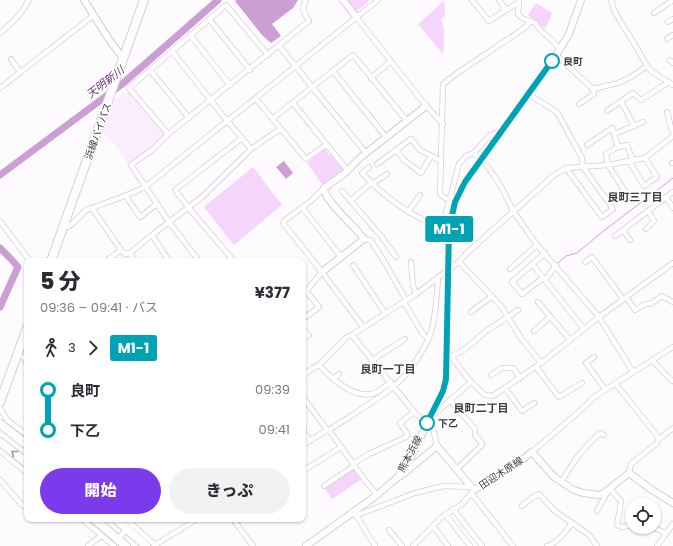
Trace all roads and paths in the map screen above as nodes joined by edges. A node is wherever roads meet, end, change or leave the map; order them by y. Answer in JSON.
{"nodes":[{"id":1,"x":29,"y":0,"type":"edge"},
{"id":2,"x":84,"y":0,"type":"edge"},
{"id":3,"x":144,"y":0,"type":"edge"},
{"id":4,"x":306,"y":0,"type":"edge"},
{"id":5,"x":343,"y":0,"type":"edge"},
{"id":6,"x":378,"y":0,"type":"edge"},
{"id":7,"x":472,"y":0,"type":"edge"},
{"id":8,"x":499,"y":0,"type":"edge"},
{"id":9,"x":581,"y":0,"type":"edge"},
{"id":10,"x":611,"y":0,"type":"edge"},
{"id":11,"x":673,"y":0,"type":"edge"},
{"id":12,"x":519,"y":1,"type":"edge"},
{"id":13,"x":504,"y":9,"type":"junction"},
{"id":14,"x":654,"y":13,"type":"dead end"},
{"id":15,"x":94,"y":15,"type":"junction"},
{"id":16,"x":357,"y":18,"type":"junction"},
{"id":17,"x":209,"y":19,"type":"junction"},
{"id":18,"x":673,"y":19,"type":"edge"},
{"id":19,"x":530,"y":21,"type":"junction"},
{"id":20,"x":668,"y":22,"type":"dead end"},
{"id":21,"x":0,"y":33,"type":"edge"},
{"id":22,"x":190,"y":35,"type":"junction"},
{"id":23,"x":673,"y":35,"type":"edge"},
{"id":24,"x":667,"y":39,"type":"dead end"},
{"id":25,"x":280,"y":46,"type":"junction"},
{"id":26,"x":172,"y":51,"type":"junction"},
{"id":27,"x":558,"y":52,"type":"junction"},
{"id":28,"x":268,"y":55,"type":"junction"},
{"id":29,"x":123,"y":58,"type":"junction"},
{"id":30,"x":10,"y":59,"type":"dead end"},
{"id":31,"x":391,"y":61,"type":"junction"},
{"id":32,"x":296,"y":66,"type":"junction"},
{"id":33,"x":646,"y":66,"type":"junction"},
{"id":34,"x":150,"y":70,"type":"junction"},
{"id":35,"x":250,"y":70,"type":"junction"},
{"id":36,"x":333,"y":71,"type":"junction"},
{"id":37,"x":20,"y":72,"type":"junction"},
{"id":38,"x":371,"y":78,"type":"junction"},
{"id":39,"x":671,"y":83,"type":"edge"},
{"id":40,"x":230,"y":85,"type":"junction"},
{"id":41,"x":313,"y":87,"type":"junction"},
{"id":42,"x":0,"y":88,"type":"edge"},
{"id":43,"x":593,"y":89,"type":"junction"},
{"id":44,"x":528,"y":94,"type":"junction"},
{"id":45,"x":256,"y":99,"type":"junction"},
{"id":46,"x":211,"y":100,"type":"junction"},
{"id":47,"x":621,"y":101,"type":"junction"},
{"id":48,"x":292,"y":103,"type":"junction"},
{"id":49,"x":579,"y":104,"type":"dead end"},
{"id":50,"x":426,"y":106,"type":"junction"},
{"id":51,"x":607,"y":111,"type":"dead end"},
{"id":52,"x":667,"y":112,"type":"dead end"},
{"id":53,"x":189,"y":118,"type":"junction"},
{"id":54,"x":272,"y":119,"type":"junction"},
{"id":55,"x":228,"y":121,"type":"junction"},
{"id":56,"x":407,"y":121,"type":"junction"},
{"id":57,"x":643,"y":122,"type":"dead end"},
{"id":58,"x":443,"y":124,"type":"junction"},
{"id":59,"x":634,"y":126,"type":"junction"},
{"id":60,"x":280,"y":129,"type":"junction"},
{"id":61,"x":503,"y":130,"type":"junction"},
{"id":62,"x":673,"y":132,"type":"edge"},
{"id":63,"x":168,"y":134,"type":"junction"},
{"id":64,"x":614,"y":134,"type":"junction"},
{"id":65,"x":673,"y":136,"type":"edge"},
{"id":66,"x":386,"y":137,"type":"junction"},
{"id":67,"x":242,"y":138,"type":"junction"},
{"id":68,"x":326,"y":145,"type":"junction"},
{"id":69,"x":586,"y":145,"type":"dead end"},
{"id":70,"x":618,"y":147,"type":"junction"},
{"id":71,"x":251,"y":150,"type":"junction"},
{"id":72,"x":396,"y":150,"type":"junction"},
{"id":73,"x":366,"y":153,"type":"junction"},
{"id":74,"x":474,"y":153,"type":"junction"},
{"id":75,"x":431,"y":156,"type":"junction"},
{"id":76,"x":646,"y":158,"type":"junction"},
{"id":77,"x":481,"y":160,"type":"junction"},
{"id":78,"x":442,"y":161,"type":"junction"},
{"id":79,"x":631,"y":161,"type":"junction"},
{"id":80,"x":377,"y":164,"type":"dead end"},
{"id":81,"x":608,"y":165,"type":"junction"},
{"id":82,"x":369,"y":167,"type":"dead end"},
{"id":83,"x":583,"y":167,"type":"junction"},
{"id":84,"x":566,"y":168,"type":"junction"},
{"id":85,"x":348,"y":171,"type":"junction"},
{"id":86,"x":387,"y":174,"type":"dead end"},
{"id":87,"x":372,"y":184,"type":"junction"},
{"id":88,"x":145,"y":187,"type":"junction"},
{"id":89,"x":324,"y":188,"type":"junction"},
{"id":90,"x":342,"y":191,"type":"dead end"},
{"id":91,"x":673,"y":192,"type":"edge"},
{"id":92,"x":420,"y":195,"type":"dead end"},
{"id":93,"x":126,"y":196,"type":"junction"},
{"id":94,"x":666,"y":197,"type":"junction"},
{"id":95,"x":630,"y":199,"type":"dead end"},
{"id":96,"x":452,"y":200,"type":"junction"},
{"id":97,"x":350,"y":201,"type":"junction"},
{"id":98,"x":157,"y":204,"type":"junction"},
{"id":99,"x":188,"y":207,"type":"junction"},
{"id":100,"x":302,"y":207,"type":"junction"},
{"id":101,"x":92,"y":208,"type":"junction"},
{"id":102,"x":673,"y":208,"type":"edge"},
{"id":103,"x":513,"y":211,"type":"junction"},
{"id":104,"x":648,"y":211,"type":"junction"},
{"id":105,"x":408,"y":212,"type":"junction"},
{"id":106,"x":0,"y":221,"type":"edge"},
{"id":107,"x":169,"y":222,"type":"junction"},
{"id":108,"x":62,"y":229,"type":"junction"},
{"id":109,"x":444,"y":229,"type":"junction"},
{"id":110,"x":646,"y":229,"type":"dead end"},
{"id":111,"x":623,"y":230,"type":"junction"},
{"id":112,"x":152,"y":235,"type":"junction"},
{"id":113,"x":615,"y":236,"type":"dead end"},
{"id":114,"x":364,"y":239,"type":"junction"},
{"id":115,"x":449,"y":240,"type":"junction"},
{"id":116,"x":630,"y":240,"type":"dead end"},
{"id":117,"x":537,"y":245,"type":"junction"},
{"id":118,"x":121,"y":250,"type":"junction"},
{"id":119,"x":130,"y":253,"type":"junction"},
{"id":120,"x":545,"y":253,"type":"junction"},
{"id":121,"x":342,"y":257,"type":"junction"},
{"id":122,"x":396,"y":257,"type":"dead end"},
{"id":123,"x":28,"y":258,"type":"edge"},
{"id":124,"x":52,"y":258,"type":"edge"},
{"id":125,"x":110,"y":258,"type":"edge"},
{"id":126,"x":133,"y":258,"type":"edge"},
{"id":127,"x":167,"y":258,"type":"edge"},
{"id":128,"x":197,"y":258,"type":"edge"},
{"id":129,"x":231,"y":258,"type":"edge"},
{"id":130,"x":411,"y":262,"type":"dead end"},
{"id":131,"x":459,"y":262,"type":"junction"},
{"id":132,"x":585,"y":262,"type":"dead end"},
{"id":133,"x":673,"y":263,"type":"edge"},
{"id":134,"x":532,"y":264,"type":"junction"},
{"id":135,"x":353,"y":265,"type":"dead end"},
{"id":136,"x":556,"y":265,"type":"junction"},
{"id":137,"x":449,"y":269,"type":"junction"},
{"id":138,"x":510,"y":269,"type":"dead end"},
{"id":139,"x":322,"y":272,"type":"junction"},
{"id":140,"x":438,"y":277,"type":"junction"},
{"id":141,"x":544,"y":279,"type":"junction"},
{"id":142,"x":306,"y":292,"type":"edge"},
{"id":143,"x":306,"y":294,"type":"edge"},
{"id":144,"x":416,"y":294,"type":"junction"},
{"id":145,"x":492,"y":296,"type":"junction"},
{"id":146,"x":624,"y":298,"type":"junction"},
{"id":147,"x":405,"y":301,"type":"junction"},
{"id":148,"x":538,"y":302,"type":"dead end"},
{"id":149,"x":673,"y":302,"type":"edge"},
{"id":150,"x":518,"y":310,"type":"dead end"},
{"id":151,"x":471,"y":312,"type":"dead end"},
{"id":152,"x":385,"y":313,"type":"junction"},
{"id":153,"x":306,"y":317,"type":"edge"},
{"id":154,"x":508,"y":317,"type":"junction"},
{"id":155,"x":550,"y":317,"type":"junction"},
{"id":156,"x":599,"y":317,"type":"junction"},
{"id":157,"x":363,"y":327,"type":"junction"},
{"id":158,"x":584,"y":328,"type":"junction"},
{"id":159,"x":534,"y":331,"type":"dead end"},
{"id":160,"x":352,"y":335,"type":"junction"},
{"id":161,"x":24,"y":336,"type":"edge"},
{"id":162,"x":405,"y":339,"type":"dead end"},
{"id":163,"x":428,"y":339,"type":"junction"},
{"id":164,"x":570,"y":340,"type":"junction"},
{"id":165,"x":672,"y":348,"type":"edge"},
{"id":166,"x":450,"y":357,"type":"junction"},
{"id":167,"x":594,"y":358,"type":"dead end"},
{"id":168,"x":372,"y":360,"type":"junction"},
{"id":169,"x":652,"y":360,"type":"junction"},
{"id":170,"x":541,"y":363,"type":"junction"},
{"id":171,"x":319,"y":365,"type":"junction"},
{"id":172,"x":536,"y":367,"type":"junction"},
{"id":173,"x":633,"y":372,"type":"junction"},
{"id":174,"x":306,"y":373,"type":"edge"},
{"id":175,"x":339,"y":374,"type":"dead end"},
{"id":176,"x":491,"y":375,"type":"dead end"},
{"id":177,"x":520,"y":378,"type":"junction"},
{"id":178,"x":333,"y":379,"type":"junction"},
{"id":179,"x":471,"y":382,"type":"junction"},
{"id":180,"x":672,"y":382,"type":"dead end"},
{"id":181,"x":582,"y":383,"type":"dead end"},
{"id":182,"x":615,"y":383,"type":"junction"},
{"id":183,"x":393,"y":384,"type":"junction"},
{"id":184,"x":505,"y":388,"type":"junction"},
{"id":185,"x":606,"y":389,"type":"junction"},
{"id":186,"x":450,"y":400,"type":"junction"},
{"id":187,"x":306,"y":401,"type":"edge"},
{"id":188,"x":0,"y":402,"type":"edge"},
{"id":189,"x":534,"y":403,"type":"dead end"},
{"id":190,"x":0,"y":408,"type":"edge"},
{"id":191,"x":414,"y":412,"type":"junction"},
{"id":192,"x":428,"y":421,"type":"junction"},
{"id":193,"x":0,"y":424,"type":"edge"},
{"id":194,"x":673,"y":428,"type":"edge"},
{"id":195,"x":328,"y":430,"type":"junction"},
{"id":196,"x":24,"y":433,"type":"edge"},
{"id":197,"x":306,"y":435,"type":"edge"},
{"id":198,"x":604,"y":435,"type":"dead end"},
{"id":199,"x":659,"y":438,"type":"junction"},
{"id":200,"x":310,"y":441,"type":"junction"},
{"id":201,"x":0,"y":442,"type":"edge"},
{"id":202,"x":24,"y":443,"type":"edge"},
{"id":203,"x":306,"y":443,"type":"edge"},
{"id":204,"x":437,"y":446,"type":"junction"},
{"id":205,"x":341,"y":447,"type":"junction"},
{"id":206,"x":0,"y":451,"type":"edge"},
{"id":207,"x":532,"y":452,"type":"junction"},
{"id":208,"x":24,"y":461,"type":"edge"},
{"id":209,"x":354,"y":465,"type":"junction"},
{"id":210,"x":306,"y":469,"type":"edge"},
{"id":211,"x":458,"y":469,"type":"junction"},
{"id":212,"x":24,"y":471,"type":"edge"},
{"id":213,"x":629,"y":473,"type":"junction"},
{"id":214,"x":398,"y":477,"type":"junction"},
{"id":215,"x":0,"y":480,"type":"edge"},
{"id":216,"x":561,"y":482,"type":"junction"},
{"id":217,"x":324,"y":486,"type":"dead end"},
{"id":218,"x":472,"y":490,"type":"junction"},
{"id":219,"x":609,"y":490,"type":"junction"},
{"id":220,"x":377,"y":495,"type":"junction"},
{"id":221,"x":673,"y":503,"type":"edge"},
{"id":222,"x":24,"y":506,"type":"edge"},
{"id":223,"x":522,"y":506,"type":"dead end"},
{"id":224,"x":453,"y":509,"type":"junction"},
{"id":225,"x":597,"y":511,"type":"dead end"},
{"id":226,"x":446,"y":514,"type":"junction"},
{"id":227,"x":353,"y":515,"type":"junction"},
{"id":228,"x":85,"y":522,"type":"edge"},
{"id":229,"x":97,"y":522,"type":"edge"},
{"id":230,"x":122,"y":522,"type":"edge"},
{"id":231,"x":127,"y":522,"type":"edge"},
{"id":232,"x":192,"y":522,"type":"edge"},
{"id":233,"x":235,"y":522,"type":"edge"},
{"id":234,"x":572,"y":523,"type":"junction"},
{"id":235,"x":673,"y":524,"type":"edge"},
{"id":236,"x":129,"y":526,"type":"junction"},
{"id":237,"x":433,"y":526,"type":"junction"},
{"id":238,"x":625,"y":526,"type":"edge"},
{"id":239,"x":389,"y":530,"type":"dead end"},
{"id":240,"x":661,"y":531,"type":"edge"},
{"id":241,"x":666,"y":533,"type":"junction"},
{"id":242,"x":101,"y":536,"type":"junction"},
{"id":243,"x":419,"y":541,"type":"junction"},
{"id":244,"x":557,"y":542,"type":"junction"},
{"id":245,"x":115,"y":544,"type":"edge"},
{"id":246,"x":88,"y":546,"type":"edge"},
{"id":247,"x":126,"y":546,"type":"edge"},
{"id":248,"x":146,"y":546,"type":"edge"},
{"id":249,"x":156,"y":546,"type":"edge"},
{"id":250,"x":254,"y":546,"type":"edge"},
{"id":251,"x":306,"y":546,"type":"edge"},
{"id":252,"x":375,"y":546,"type":"edge"},
{"id":253,"x":402,"y":546,"type":"edge"},
{"id":254,"x":413,"y":546,"type":"edge"},
{"id":255,"x":423,"y":546,"type":"edge"},
{"id":256,"x":448,"y":546,"type":"edge"},
{"id":257,"x":470,"y":546,"type":"edge"},
{"id":258,"x":482,"y":546,"type":"edge"},
{"id":259,"x":513,"y":546,"type":"edge"},
{"id":260,"x":547,"y":546,"type":"edge"},
{"id":261,"x":561,"y":546,"type":"edge"},
{"id":262,"x":597,"y":546,"type":"edge"},
{"id":263,"x":657,"y":546,"type":"edge"}],
"edges":[{"from":1,"to":21,"type":"street"},
{"from":2,"to":15,"type":"main road"},
{"from":3,"to":29,"type":"highway","name":"浜線バイパス"},
{"from":4,"to":25,"type":"street"},
{"from":5,"to":16,"type":"main road"},
{"from":6,"to":16,"type":"street"},
{"from":7,"to":13,"type":"street"},
{"from":8,"to":13,"type":"street"},
{"from":9,"to":27,"type":"main road","name":"熊本浜線"},
{"from":10,"to":33,"type":"street"},
{"from":11,"to":14,"type":"street"},
{"from":12,"to":13,"type":"street"},
{"from":12,"to":19,"type":"street"},
{"from":15,"to":29,"type":"main road"},
{"from":15,"to":37,"type":"street"},
{"from":16,"to":31,"type":"street"},
{"from":16,"to":32,"type":"street"},
{"from":17,"to":22,"type":"street"},
{"from":17,"to":28,"type":"street"},
{"from":17,"to":35,"type":"street"},
{"from":18,"to":20,"type":"street"},
{"from":19,"to":27,"type":"street"},
{"from":19,"to":58,"type":"street"},
{"from":22,"to":26,"type":"street"},
{"from":22,"to":40,"type":"street"},
{"from":23,"to":24,"type":"street"},
{"from":25,"to":28,"type":"street"},
{"from":25,"to":32,"type":"street"},
{"from":26,"to":34,"type":"street"},
{"from":26,"to":46,"type":"street"},
{"from":27,"to":43,"type":"street"},
{"from":27,"to":44,"type":"main road","name":"熊本浜線"},
{"from":28,"to":35,"type":"street"},
{"from":29,"to":108,"type":"highway","name":"浜線バイパス"},
{"from":30,"to":37,"type":"street"},
{"from":31,"to":38,"type":"street"},
{"from":31,"to":50,"type":"street"},
{"from":32,"to":41,"type":"street"},
{"from":32,"to":45,"type":"street"},
{"from":33,"to":39,"type":"street"},
{"from":33,"to":43,"type":"street"},
{"from":34,"to":53,"type":"street"},
{"from":34,"to":63,"type":"street"},
{"from":35,"to":40,"type":"street"},
{"from":36,"to":38,"type":"street"},
{"from":36,"to":41,"type":"street"},
{"from":36,"to":66,"type":"street"},
{"from":37,"to":42,"type":"street"},
{"from":38,"to":56,"type":"street"},
{"from":39,"to":47,"type":"street"},
{"from":40,"to":46,"type":"street"},
{"from":41,"to":48,"type":"street"},
{"from":41,"to":73,"type":"street"},
{"from":43,"to":49,"type":"street"},
{"from":44,"to":61,"type":"main road","name":"熊本浜線"},
{"from":44,"to":83,"type":"street"},
{"from":45,"to":54,"type":"street"},
{"from":45,"to":55,"type":"street"},
{"from":46,"to":53,"type":"street"},
{"from":46,"to":55,"type":"street"},
{"from":47,"to":51,"type":"street"},
{"from":47,"to":59,"type":"street"},
{"from":48,"to":54,"type":"street"},
{"from":48,"to":68,"type":"street"},
{"from":50,"to":56,"type":"main road"},
{"from":50,"to":58,"type":"street"},
{"from":52,"to":62,"type":"street"},
{"from":53,"to":63,"type":"street"},
{"from":54,"to":60,"type":"street"},
{"from":55,"to":67,"type":"street"},
{"from":55,"to":88,"type":"street"},
{"from":56,"to":66,"type":"main road"},
{"from":57,"to":59,"type":"street"},
{"from":58,"to":78,"type":"street"},
{"from":59,"to":64,"type":"street"},
{"from":60,"to":68,"type":"street"},
{"from":60,"to":71,"type":"street"},
{"from":61,"to":74,"type":"street"},
{"from":61,"to":77,"type":"main road","name":"熊本浜線"},
{"from":63,"to":88,"type":"street"},
{"from":64,"to":69,"type":"street"},
{"from":64,"to":70,"type":"street"},
{"from":65,"to":76,"type":"street"},
{"from":66,"to":73,"type":"main road"},
{"from":67,"to":71,"type":"street"},
{"from":67,"to":99,"type":"street"},
{"from":68,"to":85,"type":"street"},
{"from":70,"to":79,"type":"street"},
{"from":70,"to":81,"type":"street"},
{"from":71,"to":99,"type":"street"},
{"from":72,"to":75,"type":"street"},
{"from":72,"to":75,"type":"street"},
{"from":72,"to":80,"type":"street"},
{"from":73,"to":85,"type":"main road"},
{"from":74,"to":77,"type":"street"},
{"from":74,"to":96,"type":"street"},
{"from":75,"to":78,"type":"street"},
{"from":76,"to":79,"type":"street"},
{"from":76,"to":79,"type":"street"},
{"from":77,"to":96,"type":"main road","name":"熊本浜線"},
{"from":77,"to":103,"type":"street"},
{"from":78,"to":96,"type":"street"},
{"from":79,"to":81,"type":"street"},
{"from":81,"to":83,"type":"street"},
{"from":81,"to":95,"type":"street"},
{"from":82,"to":87,"type":"street"},
{"from":83,"to":84,"type":"street"},
{"from":83,"to":84,"type":"street"},
{"from":84,"to":103,"type":"street"},
{"from":85,"to":89,"type":"main road"},
{"from":86,"to":87,"type":"street"},
{"from":87,"to":97,"type":"street"},
{"from":87,"to":105,"type":"street"},
{"from":88,"to":93,"type":"street"},
{"from":88,"to":98,"type":"street"},
{"from":89,"to":100,"type":"street"},
{"from":89,"to":114,"type":"main road"},
{"from":90,"to":97,"type":"street"},
{"from":91,"to":94,"type":"street"},
{"from":92,"to":105,"type":"street"},
{"from":93,"to":98,"type":"street"},
{"from":93,"to":101,"type":"street"},
{"from":94,"to":102,"type":"street"},
{"from":94,"to":104,"type":"street"},
{"from":96,"to":109,"type":"street"},
{"from":96,"to":115,"type":"main road","name":"熊本浜線"},
{"from":97,"to":122,"type":"street"},
{"from":98,"to":107,"type":"street"},
{"from":99,"to":107,"type":"street"},
{"from":99,"to":129,"type":"street"},
{"from":100,"to":121,"type":"street"},
{"from":100,"to":139,"type":"street"},
{"from":101,"to":108,"type":"street"},
{"from":101,"to":118,"type":"street"},
{"from":103,"to":117,"type":"street"},
{"from":103,"to":131,"type":"street"},
{"from":104,"to":110,"type":"street"},
{"from":104,"to":111,"type":"street"},
{"from":105,"to":109,"type":"street"},
{"from":106,"to":123,"type":"street"},
{"from":107,"to":112,"type":"street"},
{"from":107,"to":128,"type":"street"},
{"from":108,"to":124,"type":"highway","name":"浜線バイパス"},
{"from":109,"to":115,"type":"street"},
{"from":111,"to":113,"type":"street"},
{"from":111,"to":116,"type":"street"},
{"from":112,"to":119,"type":"street"},
{"from":112,"to":127,"type":"street"},
{"from":114,"to":121,"type":"main road"},
{"from":114,"to":147,"type":"street"},
{"from":115,"to":137,"type":"main road","name":"熊本浜線"},
{"from":117,"to":120,"type":"street"},
{"from":117,"to":138,"type":"street"},
{"from":118,"to":119,"type":"street"},
{"from":118,"to":125,"type":"street"},
{"from":119,"to":126,"type":"street"},
{"from":120,"to":134,"type":"street"},
{"from":120,"to":136,"type":"street"},
{"from":121,"to":139,"type":"main road"},
{"from":130,"to":144,"type":"street"},
{"from":131,"to":137,"type":"street"},
{"from":131,"to":145,"type":"street"},
{"from":132,"to":146,"type":"street"},
{"from":133,"to":146,"type":"street"},
{"from":134,"to":141,"type":"street"},
{"from":134,"to":141,"type":"street"},
{"from":135,"to":152,"type":"street"},
{"from":136,"to":141,"type":"street"},
{"from":136,"to":156,"type":"street"},
{"from":137,"to":140,"type":"street"},
{"from":137,"to":166,"type":"main road","name":"熊本浜線"},
{"from":139,"to":142,"type":"street"},
{"from":139,"to":157,"type":"street"},
{"from":140,"to":144,"type":"street"},
{"from":140,"to":163,"type":"street"},
{"from":141,"to":158,"type":"street"},
{"from":143,"to":153,"type":"street"},
{"from":144,"to":147,"type":"street"},
{"from":145,"to":151,"type":"street"},
{"from":145,"to":154,"type":"street"},
{"from":146,"to":149,"type":"street"},
{"from":146,"to":156,"type":"street"},
{"from":147,"to":152,"type":"street"},
{"from":147,"to":163,"type":"street"},
{"from":148,"to":155,"type":"street"},
{"from":150,"to":154,"type":"street"},
{"from":152,"to":157,"type":"street"},
{"from":154,"to":166,"type":"street"},
{"from":154,"to":170,"type":"street"},
{"from":155,"to":159,"type":"street"},
{"from":155,"to":164,"type":"street"},
{"from":156,"to":158,"type":"street"},
{"from":156,"to":173,"type":"street"},
{"from":157,"to":160,"type":"street"},
{"from":158,"to":164,"type":"street"},
{"from":160,"to":168,"type":"street"},
{"from":160,"to":171,"type":"street"},
{"from":161,"to":188,"type":"highway"},
{"from":162,"to":168,"type":"street"},
{"from":163,"to":183,"type":"street"},
{"from":164,"to":170,"type":"street"},
{"from":165,"to":169,"type":"street"},
{"from":166,"to":179,"type":"street"},
{"from":166,"to":192,"type":"main road","name":"熊本浜線"},
{"from":167,"to":185,"type":"street"},
{"from":168,"to":183,"type":"street"},
{"from":169,"to":173,"type":"street"},
{"from":169,"to":180,"type":"street"},
{"from":170,"to":172,"type":"street"},
{"from":171,"to":174,"type":"street"},
{"from":171,"to":178,"type":"street"},
{"from":172,"to":177,"type":"street"},
{"from":172,"to":181,"type":"street"},
{"from":173,"to":182,"type":"street"},
{"from":175,"to":178,"type":"street"},
{"from":176,"to":177,"type":"street"},
{"from":177,"to":184,"type":"street"},
{"from":178,"to":183,"type":"street"},
{"from":179,"to":184,"type":"street"},
{"from":179,"to":186,"type":"street"},
{"from":182,"to":185,"type":"street"},
{"from":182,"to":199,"type":"street"},
{"from":183,"to":191,"type":"street"},
{"from":183,"to":195,"type":"street"},
{"from":184,"to":189,"type":"street"},
{"from":185,"to":207,"type":"street"},
{"from":186,"to":192,"type":"street"},
{"from":186,"to":211,"type":"street"},
{"from":187,"to":195,"type":"street"},
{"from":190,"to":196,"type":"street"},
{"from":191,"to":192,"type":"street"},
{"from":191,"to":209,"type":"street"},
{"from":192,"to":204,"type":"street"},
{"from":192,"to":214,"type":"main road","name":"熊本浜線"},
{"from":193,"to":202,"type":"highway"},
{"from":194,"to":199,"type":"street"},
{"from":195,"to":200,"type":"street"},
{"from":195,"to":205,"type":"street"},
{"from":197,"to":200,"type":"street"},
{"from":198,"to":216,"type":"street"},
{"from":199,"to":213,"type":"street"},
{"from":200,"to":203,"type":"street"},
{"from":208,"to":201,"type":"highway","one_way":true},
{"from":204,"to":211,"type":"main road","name":"田迎木原線"},
{"from":204,"to":214,"type":"main road"},
{"from":205,"to":209,"type":"street"},
{"from":205,"to":210,"type":"street"},
{"from":206,"to":212,"type":"street"},
{"from":207,"to":216,"type":"main road","name":"田迎木原線"},
{"from":207,"to":218,"type":"main road","name":"田迎木原線"},
{"from":209,"to":217,"type":"street"},
{"from":209,"to":220,"type":"street"},
{"from":211,"to":218,"type":"main road","name":"田迎木原線"},
{"from":213,"to":219,"type":"main road"},
{"from":213,"to":221,"type":"main road"},
{"from":214,"to":220,"type":"main road","name":"熊本浜線"},
{"from":215,"to":222,"type":"street"},
{"from":216,"to":219,"type":"main road","name":"田迎木原線"},
{"from":218,"to":224,"type":"street"},
{"from":218,"to":227,"type":"street"},
{"from":218,"to":259,"type":"street"},
{"from":219,"to":225,"type":"street"},
{"from":219,"to":238,"type":"street"},
{"from":220,"to":227,"type":"main road","name":"熊本浜線"},
{"from":223,"to":234,"type":"street"},
{"from":224,"to":226,"type":"street"},
{"from":224,"to":258,"type":"street"},
{"from":226,"to":237,"type":"street"},
{"from":226,"to":257,"type":"street"},
{"from":227,"to":251,"type":"main road","name":"熊本浜線"},
{"from":227,"to":252,"type":"street"},
{"from":228,"to":242,"type":"street"},
{"from":229,"to":245,"type":"highway"},
{"from":230,"to":236,"type":"highway"},
{"from":231,"to":236,"type":"street"},
{"from":232,"to":249,"type":"street"},
{"from":233,"to":250,"type":"street"},
{"from":234,"to":244,"type":"street"},
{"from":234,"to":262,"type":"street"},
{"from":235,"to":241,"type":"street"},
{"from":236,"to":245,"type":"street"},
{"from":236,"to":248,"type":"highway"},
{"from":236,"to":249,"type":"street"},
{"from":237,"to":243,"type":"street"},
{"from":237,"to":256,"type":"street"},
{"from":239,"to":253,"type":"street"},
{"from":240,"to":241,"type":"street"},
{"from":241,"to":263,"type":"street"},
{"from":242,"to":245,"type":"street"},
{"from":242,"to":246,"type":"street"},
{"from":243,"to":254,"type":"street"},
{"from":243,"to":255,"type":"street"},
{"from":244,"to":260,"type":"street"},
{"from":244,"to":261,"type":"street"},
{"from":245,"to":247,"type":"highway"}]}
